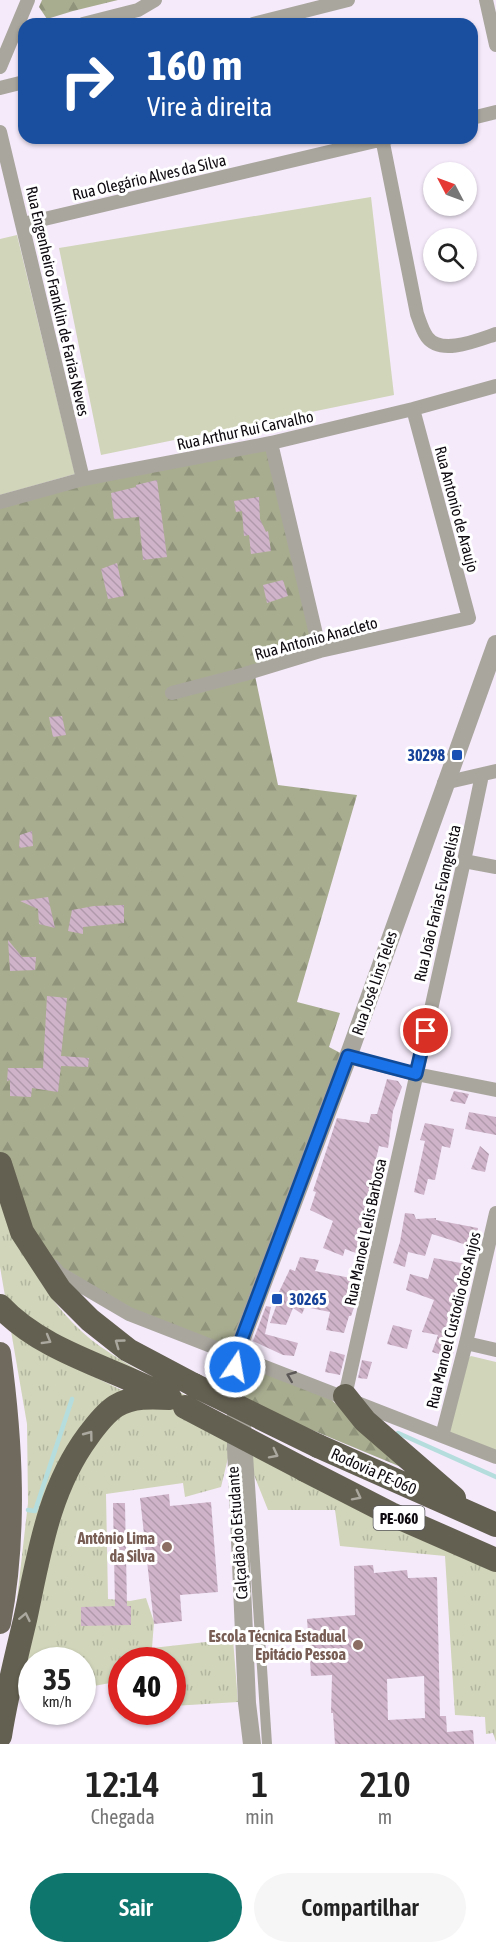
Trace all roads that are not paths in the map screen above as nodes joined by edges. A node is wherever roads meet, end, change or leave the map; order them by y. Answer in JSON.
{"nodes":[{"id":1,"x":28,"y":0,"type":"edge"},
{"id":2,"x":155,"y":0,"type":"edge"},
{"id":3,"x":348,"y":0,"type":"edge"},
{"id":4,"x":486,"y":0,"type":"edge"},
{"id":5,"x":23,"y":18,"type":"edge"},
{"id":6,"x":107,"y":18,"type":"edge"},
{"id":7,"x":277,"y":18,"type":"edge"},
{"id":8,"x":17,"y":41,"type":"edge"},
{"id":9,"x":496,"y":45,"type":"edge"},
{"id":10,"x":0,"y":67,"type":"edge"},
{"id":11,"x":18,"y":84,"type":"edge"},
{"id":12,"x":0,"y":88,"type":"edge"},
{"id":13,"x":496,"y":112,"type":"edge"},
{"id":14,"x":478,"y":116,"type":"edge"},
{"id":15,"x":0,"y":132,"type":"edge"},
{"id":16,"x":359,"y":144,"type":"edge"},
{"id":17,"x":385,"y":144,"type":"edge"},
{"id":18,"x":23,"y":224,"type":"junction"},
{"id":19,"x":496,"y":334,"type":"edge"},
{"id":20,"x":496,"y":386,"type":"edge"},
{"id":21,"x":413,"y":409,"type":"junction"},
{"id":22,"x":272,"y":443,"type":"junction"},
{"id":23,"x":83,"y":479,"type":"junction"},
{"id":24,"x":0,"y":502,"type":"edge"},
{"id":25,"x":469,"y":618,"type":"joint"},
{"id":26,"x":496,"y":644,"type":"edge"},
{"id":27,"x":320,"y":651,"type":"junction"},
{"id":28,"x":492,"y":665,"type":"edge"},
{"id":29,"x":172,"y":693,"type":"dead end"},
{"id":30,"x":496,"y":771,"type":"edge"},
{"id":31,"x":482,"y":775,"type":"junction"},
{"id":32,"x":444,"y":783,"type":"junction"},
{"id":33,"x":464,"y":861,"type":"junction"},
{"id":34,"x":496,"y":867,"type":"edge"},
{"id":35,"x":348,"y":1056,"type":"junction"},
{"id":36,"x":416,"y":1074,"type":"junction"},
{"id":37,"x":496,"y":1090,"type":"edge"},
{"id":38,"x":0,"y":1154,"type":"edge"},
{"id":39,"x":0,"y":1164,"type":"edge"},
{"id":40,"x":496,"y":1213,"type":"edge"},
{"id":41,"x":493,"y":1240,"type":"edge"},
{"id":42,"x":0,"y":1306,"type":"edge"},
{"id":43,"x":466,"y":1343,"type":"junction"},
{"id":44,"x":496,"y":1350,"type":"edge"},
{"id":45,"x":0,"y":1353,"type":"edge"},
{"id":46,"x":236,"y":1354,"type":"junction"},
{"id":47,"x":259,"y":1363,"type":"junction"},
{"id":48,"x":345,"y":1396,"type":"junction"},
{"id":49,"x":183,"y":1397,"type":"junction"},
{"id":50,"x":442,"y":1436,"type":"junction"},
{"id":51,"x":496,"y":1457,"type":"edge"},
{"id":52,"x":486,"y":1521,"type":"edge"},
{"id":53,"x":5,"y":1552,"type":"edge"},
{"id":54,"x":496,"y":1560,"type":"edge"},
{"id":55,"x":0,"y":1623,"type":"edge"},
{"id":56,"x":0,"y":1736,"type":"edge"},
{"id":57,"x":252,"y":1744,"type":"edge"},
{"id":58,"x":267,"y":1744,"type":"edge"}],
"edges":[{"from":1,"to":5,"type":"street"},
{"from":2,"to":6,"type":"street"},
{"from":3,"to":7,"type":"street"},
{"from":4,"to":9,"type":"street"},
{"from":8,"to":10,"type":"street"},
{"from":11,"to":12,"type":"street"},
{"from":13,"to":14,"type":"street"},
{"from":15,"to":18,"type":"street","name":"Rua Engenheiro Franklin de Farias Neves"},
{"from":16,"to":18,"type":"street","name":"Rua Olegário Alves da Silva"},
{"from":17,"to":19,"type":"street"},
{"from":18,"to":23,"type":"street","name":"Rua Engenheiro Franklin de Farias Neves"},
{"from":20,"to":21,"type":"street","name":"Rua Arthur Rui Carvalho"},
{"from":21,"to":22,"type":"street","name":"Rua Arthur Rui Carvalho"},
{"from":21,"to":25,"type":"street","name":"Rua Antonio de Araujo"},
{"from":22,"to":23,"type":"street","name":"Rua Arthur Rui Carvalho"},
{"from":22,"to":27,"type":"street"},
{"from":23,"to":24,"type":"street","name":"Rua Arthur Rui Carvalho"},
{"from":25,"to":27,"type":"street","name":"Rua Antonio Anacleto"},
{"from":26,"to":28,"type":"street","name":"Rua José Lins Teles"},
{"from":27,"to":29,"type":"street","name":"Rua Antonio Anacleto"},
{"from":28,"to":32,"type":"street","name":"Rua José Lins Teles"},
{"from":30,"to":31,"type":"street"},
{"from":31,"to":32,"type":"street"},
{"from":31,"to":33,"type":"street","name":"Rua João Farias Evangelista"},
{"from":32,"to":35,"type":"street","name":"Rua José Lins Teles"},
{"from":33,"to":34,"type":"street"},
{"from":33,"to":36,"type":"street","name":"Rua João Farias Evangelista"},
{"from":35,"to":36,"type":"street"},
{"from":35,"to":46,"type":"street","name":"Rua José Lins Teles"},
{"from":36,"to":37,"type":"street"},
{"from":36,"to":48,"type":"street","name":"Rua Manoel Lelis Barbosa"},
{"from":38,"to":46,"type":"street"},
{"from":49,"to":39,"type":"highway","number":"PE-060","one_way":true},
{"from":40,"to":41,"type":"street","name":"Rua Manoel Custodio dos Anjos"},
{"from":41,"to":43,"type":"street","name":"Rua Manoel Custodio dos Anjos"},
{"from":42,"to":49,"type":"highway","number":"PE-060","one_way":true},
{"from":43,"to":44,"type":"street"},
{"from":43,"to":50,"type":"street","name":"Rua Manoel Custodio dos Anjos"},
{"from":45,"to":53,"type":"main road"},
{"from":46,"to":47,"type":"street"},
{"from":46,"to":57,"type":"street"},
{"from":48,"to":47,"type":"street","one_way":true},
{"from":47,"to":58,"type":"street","name":"Calçadão do Estudante"},
{"from":48,"to":50,"type":"street"},
{"from":48,"to":52,"type":"highway"},
{"from":49,"to":52,"type":"highway","name":"Rodovia PE-060","number":"PE-060","bridge":true},
{"from":49,"to":54,"type":"highway","number":"PE-060","one_way":true,"bridge":true},
{"from":56,"to":49,"type":"highway","one_way":true},
{"from":50,"to":51,"type":"street"},
{"from":53,"to":55,"type":"main road"}]}
